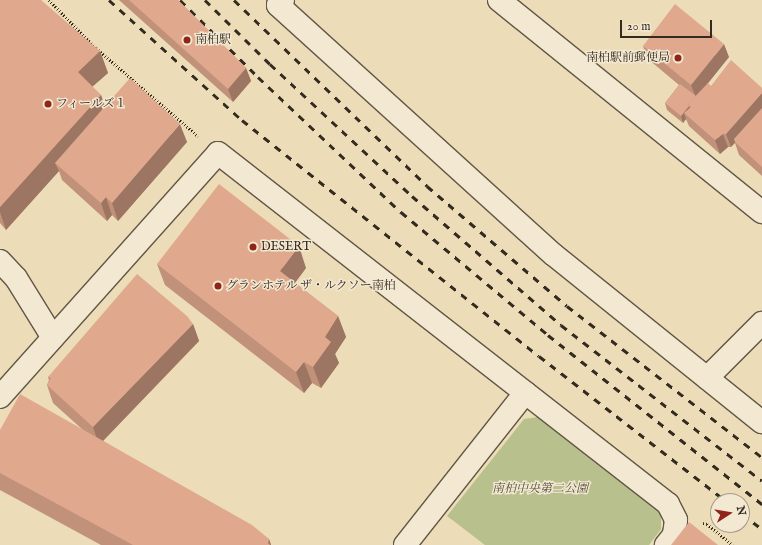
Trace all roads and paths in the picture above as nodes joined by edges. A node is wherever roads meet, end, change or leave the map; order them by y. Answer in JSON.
{"nodes":[{"id":1,"x":49,"y":0,"type":"edge"},
{"id":2,"x":282,"y":0,"type":"edge"},
{"id":3,"x":499,"y":0,"type":"edge"},
{"id":4,"x":218,"y":153,"type":"junction"},
{"id":5,"x":762,"y":212,"type":"edge"},
{"id":6,"x":0,"y":261,"type":"edge"},
{"id":7,"x":762,"y":323,"type":"edge"},
{"id":8,"x":53,"y":338,"type":"junction"},
{"id":9,"x":706,"y":378,"type":"junction"},
{"id":10,"x":525,"y":392,"type":"junction"},
{"id":11,"x":0,"y":396,"type":"edge"},
{"id":12,"x":762,"y":422,"type":"edge"},
{"id":13,"x":676,"y":520,"type":"junction"},
{"id":14,"x":405,"y":545,"type":"edge"},
{"id":15,"x":666,"y":545,"type":"edge"},
{"id":16,"x":733,"y":545,"type":"edge"}],
"edges":[{"from":1,"to":4,"type":"path"},
{"from":2,"to":9,"type":"street"},
{"from":3,"to":5,"type":"street"},
{"from":4,"to":8,"type":"street"},
{"from":4,"to":10,"type":"street"},
{"from":6,"to":8,"type":"street"},
{"from":7,"to":9,"type":"street"},
{"from":8,"to":11,"type":"street"},
{"from":9,"to":12,"type":"street"},
{"from":10,"to":13,"type":"street"},
{"from":10,"to":14,"type":"street"},
{"from":13,"to":15,"type":"street"},
{"from":13,"to":16,"type":"path"}]}
